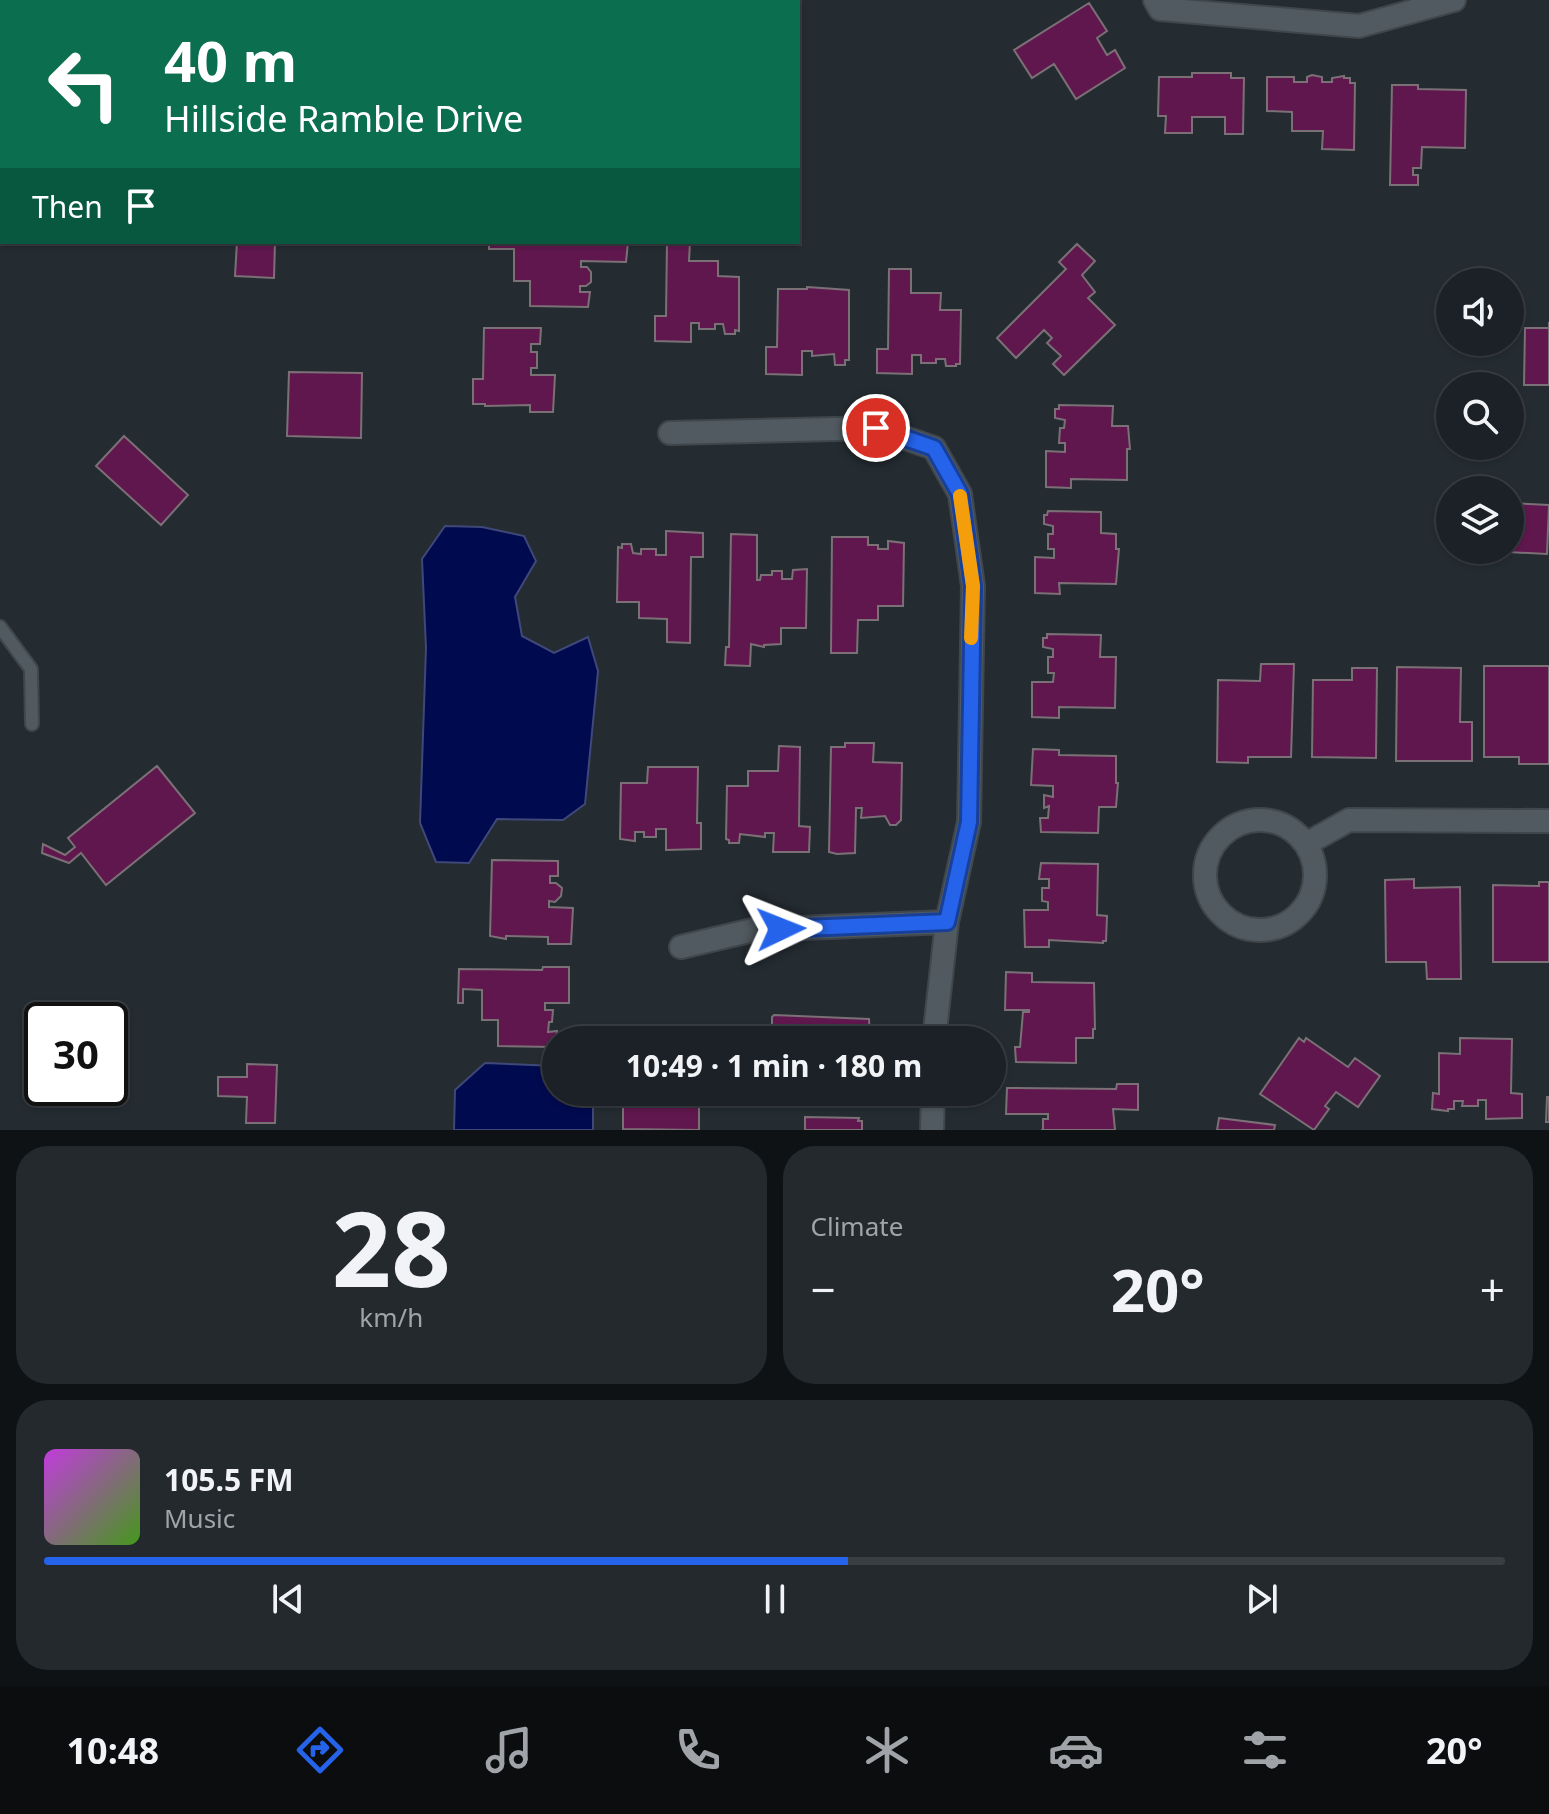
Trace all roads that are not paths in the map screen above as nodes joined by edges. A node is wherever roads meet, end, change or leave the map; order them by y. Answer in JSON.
{"nodes":[{"id":1,"x":1155,"y":0,"type":"edge"},
{"id":2,"x":1454,"y":0,"type":"edge"},
{"id":3,"x":670,"y":433,"type":"dead end"},
{"id":4,"x":0,"y":627,"type":"edge"},
{"id":5,"x":32,"y":724,"type":"dead end"},
{"id":6,"x":1549,"y":821,"type":"edge"},
{"id":7,"x":1306,"y":844,"type":"junction"},
{"id":8,"x":947,"y":922,"type":"junction"},
{"id":9,"x":681,"y":947,"type":"dead end"},
{"id":10,"x":936,"y":1026,"type":"edge"},
{"id":11,"x":933,"y":1106,"type":"edge"},
{"id":12,"x":932,"y":1130,"type":"edge"}],
"edges":[{"from":1,"to":2,"type":"street"},
{"from":3,"to":8,"type":"street"},
{"from":4,"to":5,"type":"lane"},
{"from":6,"to":7,"type":"street"},
{"from":7,"to":7,"type":"street"},
{"from":8,"to":9,"type":"street"},
{"from":8,"to":10,"type":"street"},
{"from":11,"to":12,"type":"street"}]}
